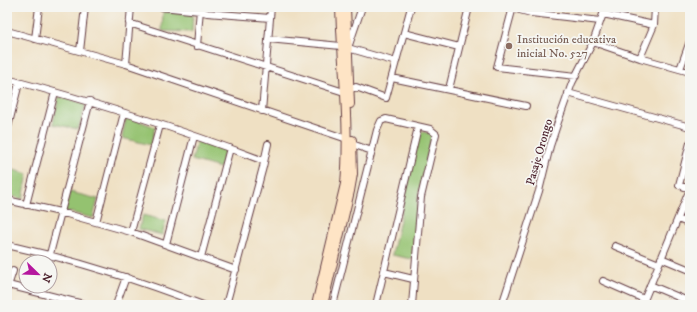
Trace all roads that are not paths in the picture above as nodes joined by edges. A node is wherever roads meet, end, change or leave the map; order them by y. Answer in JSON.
{"nodes":[{"id":1,"x":39,"y":7,"type":"edge"},
{"id":2,"x":85,"y":7,"type":"edge"},
{"id":3,"x":131,"y":7,"type":"edge"},
{"id":4,"x":162,"y":7,"type":"edge"},
{"id":5,"x":271,"y":7,"type":"edge"},
{"id":6,"x":340,"y":7,"type":"edge"},
{"id":7,"x":346,"y":7,"type":"edge"},
{"id":8,"x":362,"y":7,"type":"edge"},
{"id":9,"x":411,"y":7,"type":"edge"},
{"id":10,"x":469,"y":7,"type":"edge"},
{"id":11,"x":655,"y":7,"type":"edge"},
{"id":12,"x":512,"y":8,"type":"edge"},
{"id":13,"x":200,"y":9,"type":"edge"},
{"id":14,"x":603,"y":10,"type":"edge"},
{"id":15,"x":270,"y":18,"type":"junction"},
{"id":16,"x":600,"y":21,"type":"junction"},
{"id":17,"x":130,"y":23,"type":"junction"},
{"id":18,"x":654,"y":25,"type":"junction"},
{"id":19,"x":7,"y":31,"type":"edge"},
{"id":20,"x":404,"y":33,"type":"junction"},
{"id":21,"x":35,"y":39,"type":"junction"},
{"id":22,"x":268,"y":39,"type":"junction"},
{"id":23,"x":690,"y":41,"type":"edge"},
{"id":24,"x":593,"y":42,"type":"junction"},
{"id":25,"x":197,"y":46,"type":"junction"},
{"id":26,"x":459,"y":47,"type":"junction"},
{"id":27,"x":344,"y":48,"type":"junction"},
{"id":28,"x":80,"y":51,"type":"junction"},
{"id":29,"x":640,"y":58,"type":"junction"},
{"id":30,"x":396,"y":62,"type":"junction"},
{"id":31,"x":126,"y":64,"type":"junction"},
{"id":32,"x":266,"y":67,"type":"junction"},
{"id":33,"x":680,"y":68,"type":"junction"},
{"id":34,"x":690,"y":72,"type":"edge"},
{"id":35,"x":576,"y":76,"type":"junction"},
{"id":36,"x":392,"y":78,"type":"junction"},
{"id":37,"x":7,"y":79,"type":"edge"},
{"id":38,"x":19,"y":82,"type":"junction"},
{"id":39,"x":449,"y":90,"type":"junction"},
{"id":40,"x":347,"y":91,"type":"junction"},
{"id":41,"x":55,"y":92,"type":"junction"},
{"id":42,"x":568,"y":94,"type":"junction"},
{"id":43,"x":90,"y":102,"type":"junction"},
{"id":44,"x":526,"y":106,"type":"dead end"},
{"id":45,"x":262,"y":111,"type":"junction"},
{"id":46,"x":124,"y":113,"type":"junction"},
{"id":47,"x":160,"y":125,"type":"junction"},
{"id":48,"x":418,"y":127,"type":"junction"},
{"id":49,"x":690,"y":127,"type":"edge"},
{"id":50,"x":7,"y":131,"type":"edge"},
{"id":51,"x":194,"y":136,"type":"junction"},
{"id":52,"x":350,"y":140,"type":"junction"},
{"id":53,"x":690,"y":142,"type":"edge"},
{"id":54,"x":268,"y":144,"type":"dead end"},
{"id":55,"x":230,"y":148,"type":"junction"},
{"id":56,"x":372,"y":151,"type":"junction"},
{"id":57,"x":264,"y":161,"type":"junction"},
{"id":58,"x":7,"y":200,"type":"edge"},
{"id":59,"x":26,"y":205,"type":"junction"},
{"id":60,"x":60,"y":212,"type":"junction"},
{"id":61,"x":678,"y":219,"type":"junction"},
{"id":62,"x":96,"y":222,"type":"junction"},
{"id":63,"x":690,"y":224,"type":"edge"},
{"id":64,"x":131,"y":232,"type":"junction"},
{"id":65,"x":166,"y":244,"type":"junction"},
{"id":66,"x":7,"y":245,"type":"edge"},
{"id":67,"x":615,"y":246,"type":"dead end"},
{"id":68,"x":50,"y":254,"type":"joint"},
{"id":69,"x":58,"y":256,"type":"edge"},
{"id":70,"x":201,"y":257,"type":"junction"},
{"id":71,"x":660,"y":261,"type":"junction"},
{"id":72,"x":236,"y":270,"type":"junction"},
{"id":73,"x":690,"y":270,"type":"edge"},
{"id":74,"x":13,"y":271,"type":"dead end"},
{"id":75,"x":384,"y":272,"type":"junction"},
{"id":76,"x":126,"y":277,"type":"junction"},
{"id":77,"x":414,"y":279,"type":"junction"},
{"id":78,"x":603,"y":281,"type":"dead end"},
{"id":79,"x":650,"y":285,"type":"junction"},
{"id":80,"x":8,"y":287,"type":"edge"},
{"id":81,"x":644,"y":299,"type":"junction"},
{"id":82,"x":690,"y":302,"type":"edge"},
{"id":83,"x":87,"y":305,"type":"edge"},
{"id":84,"x":116,"y":305,"type":"edge"},
{"id":85,"x":203,"y":305,"type":"edge"},
{"id":86,"x":226,"y":305,"type":"edge"},
{"id":87,"x":316,"y":305,"type":"edge"},
{"id":88,"x":323,"y":305,"type":"edge"},
{"id":89,"x":333,"y":305,"type":"edge"},
{"id":90,"x":376,"y":305,"type":"edge"},
{"id":91,"x":412,"y":305,"type":"edge"},
{"id":92,"x":502,"y":305,"type":"edge"},
{"id":93,"x":642,"y":305,"type":"edge"}],
"edges":[{"from":1,"to":21,"type":"street"},
{"from":2,"to":28,"type":"street"},
{"from":3,"to":17,"type":"street"},
{"from":4,"to":13,"type":"street"},
{"from":5,"to":15,"type":"street"},
{"from":6,"to":27,"type":"street"},
{"from":7,"to":27,"type":"street"},
{"from":8,"to":27,"type":"street"},
{"from":9,"to":20,"type":"street"},
{"from":10,"to":26,"type":"street"},
{"from":11,"to":18,"type":"street"},
{"from":12,"to":16,"type":"street"},
{"from":12,"to":35,"type":"street"},
{"from":13,"to":15,"type":"street"},
{"from":13,"to":25,"type":"street"},
{"from":14,"to":16,"type":"street","name":"Pasaje Orongo"},
{"from":14,"to":18,"type":"street"},
{"from":15,"to":22,"type":"street"},
{"from":16,"to":24,"type":"street","name":"Pasaje Orongo"},
{"from":17,"to":25,"type":"street"},
{"from":17,"to":31,"type":"street"},
{"from":18,"to":29,"type":"street"},
{"from":19,"to":21,"type":"street"},
{"from":20,"to":26,"type":"street"},
{"from":20,"to":30,"type":"street"},
{"from":21,"to":28,"type":"street"},
{"from":22,"to":27,"type":"street"},
{"from":22,"to":32,"type":"street"},
{"from":23,"to":33,"type":"street"},
{"from":24,"to":29,"type":"street"},
{"from":24,"to":35,"type":"street","name":"Pasaje Orongo"},
{"from":25,"to":32,"type":"street"},
{"from":26,"to":39,"type":"street"},
{"from":27,"to":30,"type":"street"},
{"from":27,"to":40,"type":"street"},
{"from":28,"to":31,"type":"street"},
{"from":29,"to":33,"type":"street"},
{"from":30,"to":36,"type":"street"},
{"from":31,"to":45,"type":"street"},
{"from":32,"to":40,"type":"street"},
{"from":32,"to":45,"type":"street"},
{"from":33,"to":34,"type":"street"},
{"from":35,"to":42,"type":"street","name":"Pasaje Orongo"},
{"from":36,"to":39,"type":"street"},
{"from":36,"to":40,"type":"street"},
{"from":37,"to":38,"type":"street"},
{"from":38,"to":41,"type":"street"},
{"from":38,"to":50,"type":"street"},
{"from":39,"to":44,"type":"street"},
{"from":40,"to":52,"type":"street"},
{"from":41,"to":43,"type":"street"},
{"from":41,"to":59,"type":"street"},
{"from":42,"to":49,"type":"street"},
{"from":42,"to":92,"type":"street","name":"Pasaje Orongo"},
{"from":43,"to":46,"type":"street"},
{"from":43,"to":60,"type":"street"},
{"from":45,"to":52,"type":"street"},
{"from":46,"to":47,"type":"street"},
{"from":46,"to":62,"type":"street"},
{"from":47,"to":51,"type":"street"},
{"from":47,"to":64,"type":"street"},
{"from":48,"to":56,"type":"street"},
{"from":48,"to":75,"type":"street"},
{"from":48,"to":77,"type":"street"},
{"from":51,"to":55,"type":"street"},
{"from":51,"to":65,"type":"street"},
{"from":52,"to":56,"type":"street"},
{"from":52,"to":87,"type":"street"},
{"from":52,"to":88,"type":"street"},
{"from":53,"to":61,"type":"street"},
{"from":54,"to":57,"type":"street"},
{"from":55,"to":57,"type":"street"},
{"from":55,"to":70,"type":"street"},
{"from":56,"to":89,"type":"street"},
{"from":57,"to":72,"type":"street"},
{"from":58,"to":59,"type":"street"},
{"from":59,"to":60,"type":"street"},
{"from":60,"to":62,"type":"street"},
{"from":60,"to":68,"type":"street"},
{"from":61,"to":63,"type":"street"},
{"from":61,"to":71,"type":"street"},
{"from":62,"to":64,"type":"street"},
{"from":64,"to":65,"type":"street"},
{"from":65,"to":70,"type":"street"},
{"from":66,"to":68,"type":"street"},
{"from":67,"to":71,"type":"street"},
{"from":69,"to":76,"type":"street"},
{"from":70,"to":72,"type":"street"},
{"from":71,"to":73,"type":"street"},
{"from":71,"to":79,"type":"street"},
{"from":72,"to":86,"type":"street"},
{"from":74,"to":80,"type":"street"},
{"from":75,"to":77,"type":"street"},
{"from":75,"to":90,"type":"street"},
{"from":76,"to":84,"type":"street"},
{"from":76,"to":85,"type":"street"},
{"from":77,"to":91,"type":"street"},
{"from":78,"to":81,"type":"street"},
{"from":79,"to":81,"type":"street"},
{"from":79,"to":82,"type":"street"},
{"from":80,"to":83,"type":"street"},
{"from":81,"to":93,"type":"street"}]}
